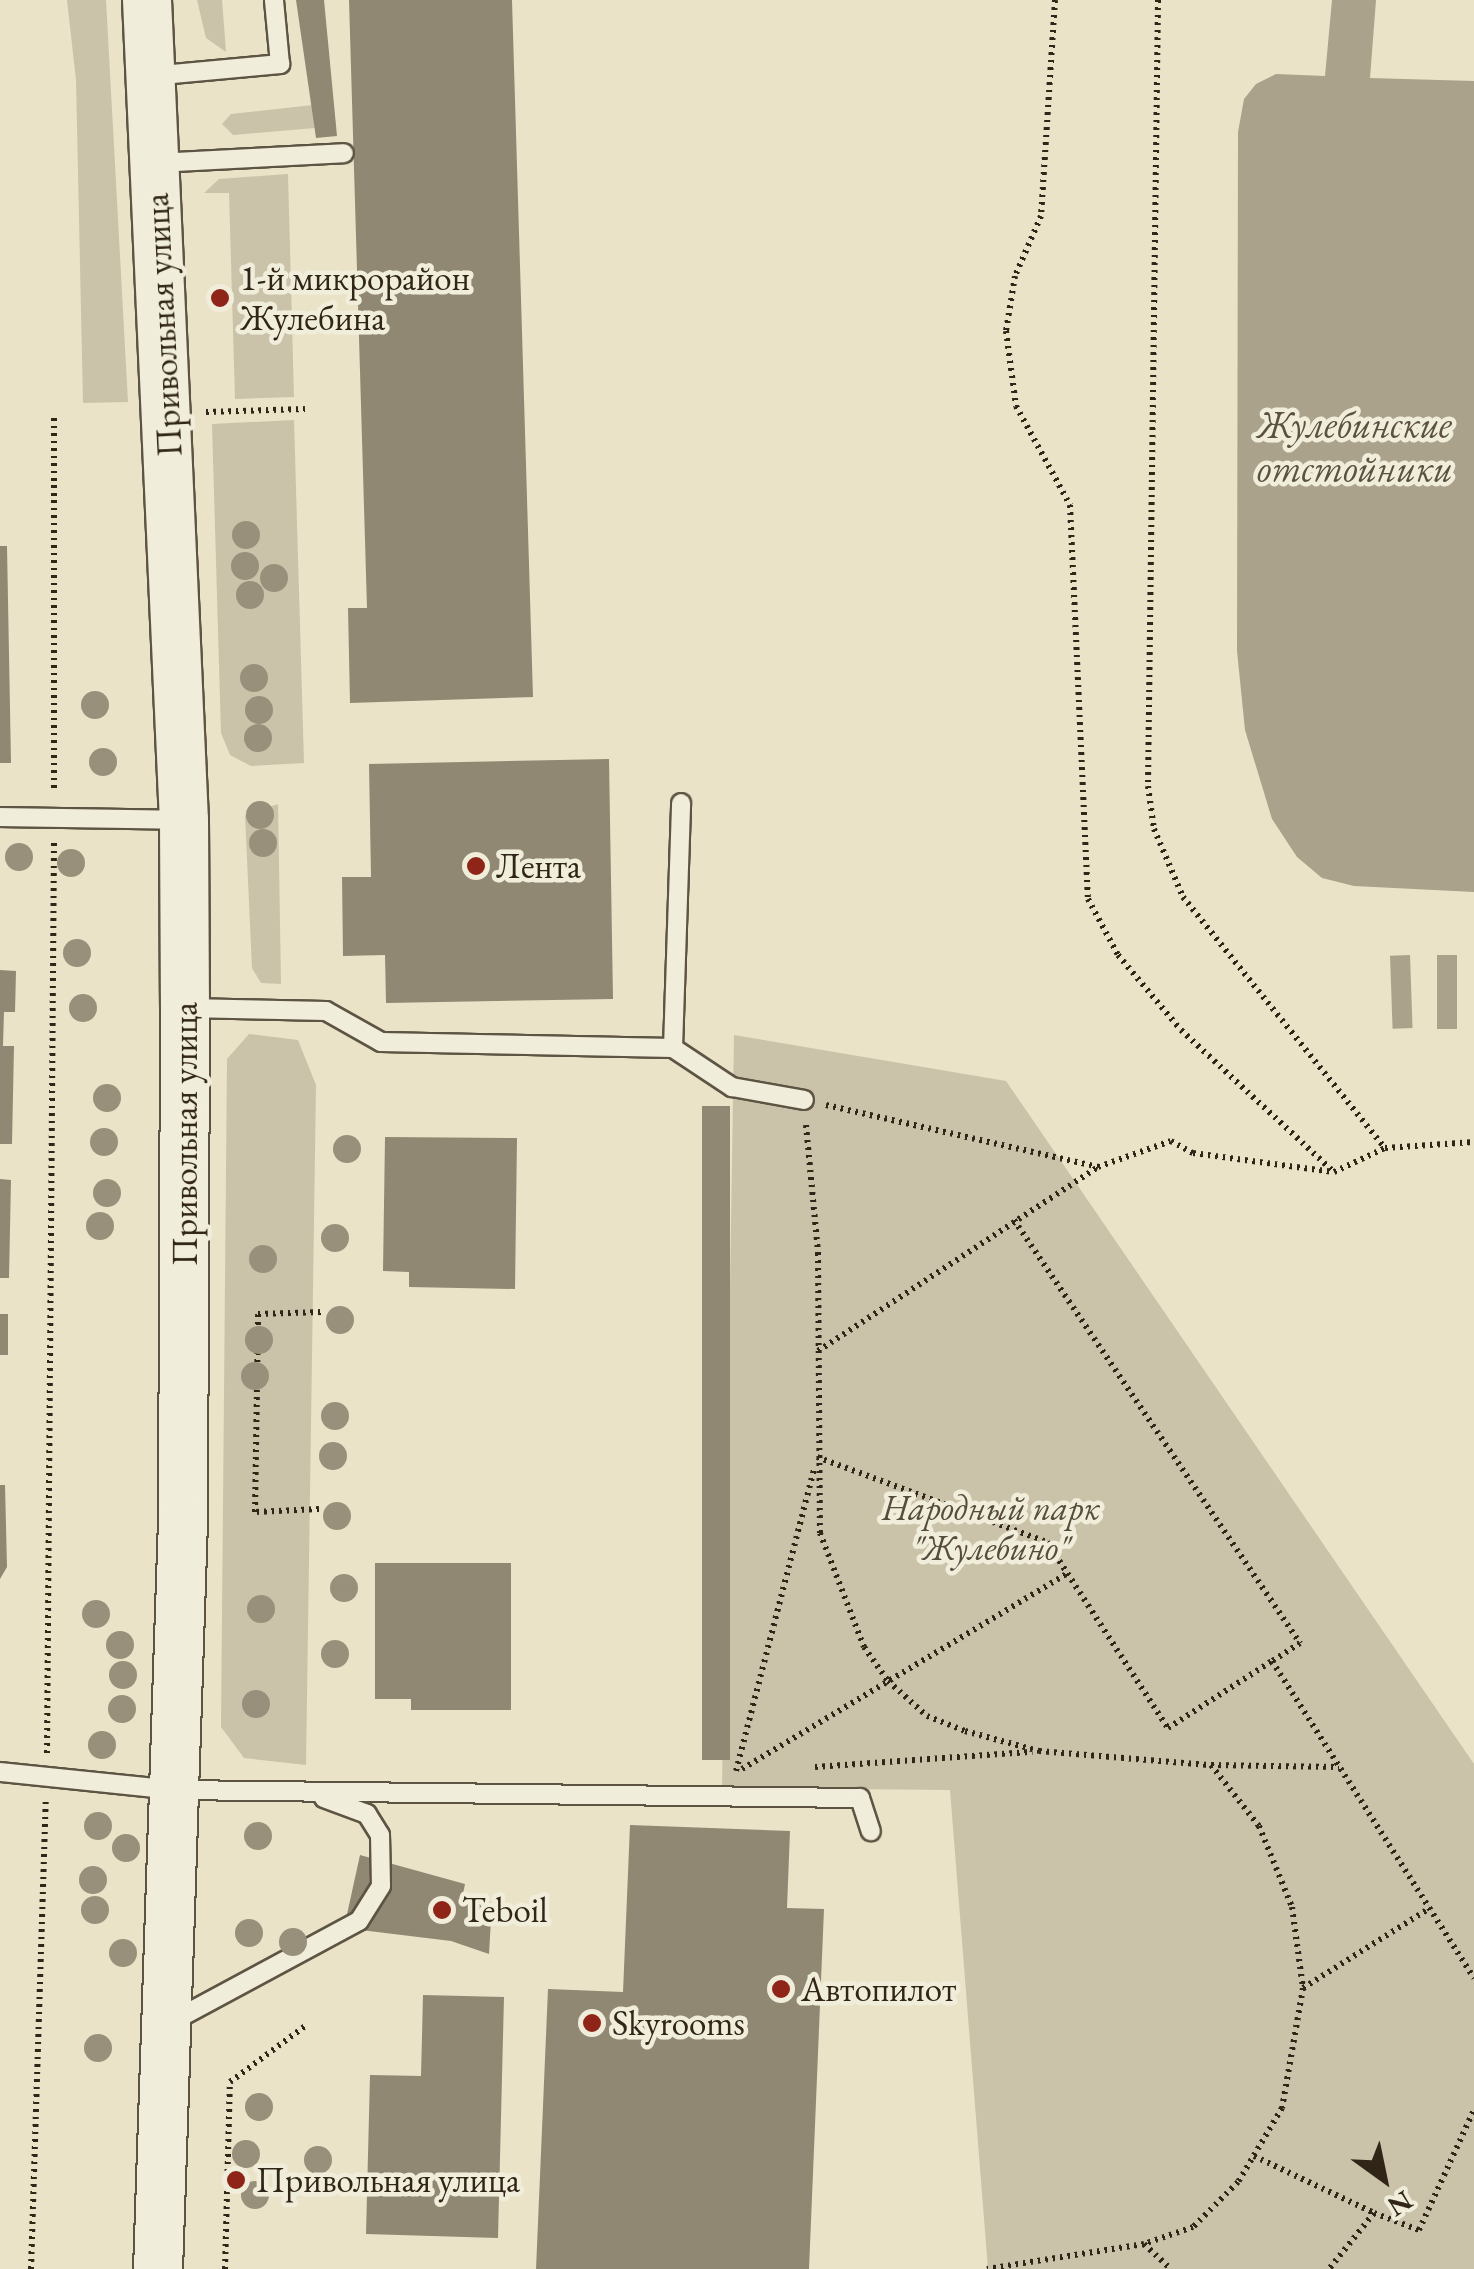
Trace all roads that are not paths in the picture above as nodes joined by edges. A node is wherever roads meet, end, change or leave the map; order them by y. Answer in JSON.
{"nodes":[{"id":1,"x":147,"y":0,"type":"edge"},
{"id":2,"x":274,"y":0,"type":"edge"},
{"id":3,"x":151,"y":76,"type":"junction"},
{"id":4,"x":344,"y":153,"type":"dead end"},
{"id":5,"x":155,"y":164,"type":"junction"},
{"id":6,"x":681,"y":803,"type":"dead end"},
{"id":7,"x":0,"y":818,"type":"edge"},
{"id":8,"x":184,"y":820,"type":"junction"},
{"id":9,"x":186,"y":1008,"type":"junction"},
{"id":10,"x":673,"y":1048,"type":"junction"},
{"id":11,"x":804,"y":1100,"type":"road end"},
{"id":12,"x":0,"y":1772,"type":"edge"},
{"id":13,"x":175,"y":1790,"type":"junction"},
{"id":14,"x":314,"y":1794,"type":"junction"},
{"id":15,"x":871,"y":1831,"type":"dead end"},
{"id":16,"x":168,"y":2024,"type":"junction"},
{"id":17,"x":158,"y":2269,"type":"edge"}],
"edges":[{"from":1,"to":3,"type":"main road","name":"Привольная улица"},
{"from":2,"to":3,"type":"lane"},
{"from":3,"to":5,"type":"main road","name":"Привольная улица"},
{"from":4,"to":5,"type":"lane"},
{"from":5,"to":8,"type":"main road","name":"Привольная улица"},
{"from":6,"to":10,"type":"lane"},
{"from":7,"to":8,"type":"lane"},
{"from":8,"to":9,"type":"main road","name":"Привольная улица"},
{"from":9,"to":10,"type":"lane"},
{"from":9,"to":13,"type":"main road","name":"Привольная улица"},
{"from":10,"to":11,"type":"lane"},
{"from":12,"to":13,"type":"lane"},
{"from":13,"to":14,"type":"lane"},
{"from":13,"to":16,"type":"main road","name":"Привольная улица"},
{"from":14,"to":15,"type":"lane"},
{"from":14,"to":16,"type":"lane"},
{"from":16,"to":17,"type":"main road","name":"Привольная улица"}]}
